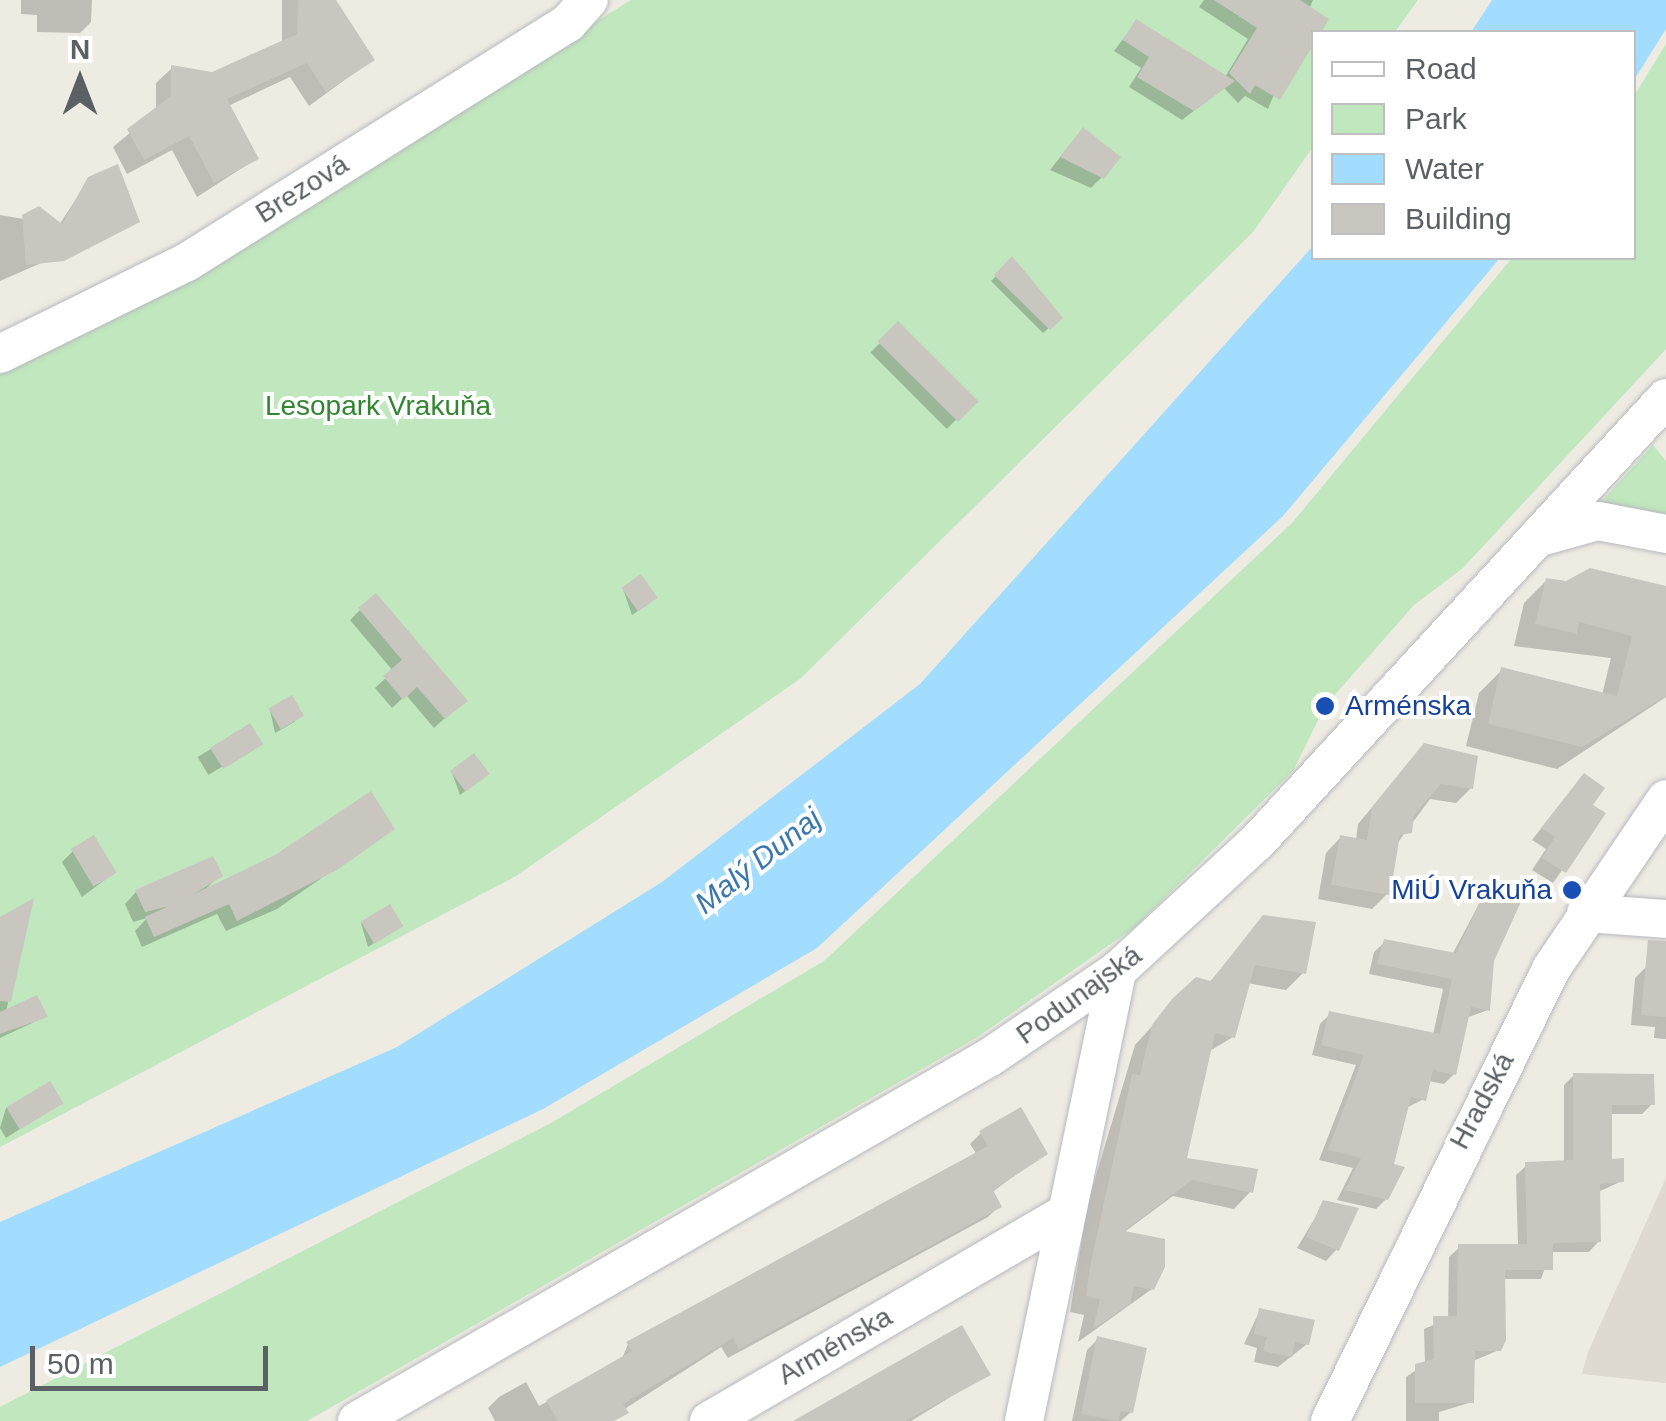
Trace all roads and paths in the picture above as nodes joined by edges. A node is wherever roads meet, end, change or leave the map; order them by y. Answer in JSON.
{"nodes":[{"id":1,"x":589,"y":0,"type":"edge"},
{"id":2,"x":0,"y":354,"type":"edge"},
{"id":3,"x":1664,"y":407,"type":"edge"},
{"id":4,"x":1666,"y":534,"type":"edge"},
{"id":5,"x":1526,"y":544,"type":"junction"},
{"id":6,"x":1666,"y":799,"type":"edge"},
{"id":7,"x":1586,"y":914,"type":"junction"},
{"id":8,"x":1666,"y":919,"type":"edge"},
{"id":9,"x":1117,"y":972,"type":"junction"},
{"id":10,"x":1066,"y":1213,"type":"junction"},
{"id":11,"x":357,"y":1421,"type":"edge"},
{"id":12,"x":709,"y":1421,"type":"edge"},
{"id":13,"x":1024,"y":1421,"type":"edge"},
{"id":14,"x":1330,"y":1421,"type":"edge"}],
"edges":[{"from":1,"to":2,"type":"street","name":"Brezová"},
{"from":3,"to":5,"type":"street","name":"Podunajská"},
{"from":4,"to":5,"type":"street"},
{"from":5,"to":9,"type":"street","name":"Podunajská"},
{"from":6,"to":7,"type":"street","name":"Hradská"},
{"from":7,"to":8,"type":"street"},
{"from":7,"to":14,"type":"street","name":"Hradská"},
{"from":9,"to":10,"type":"street"},
{"from":9,"to":11,"type":"street","name":"Podunajská"},
{"from":10,"to":12,"type":"street","name":"Arménska"},
{"from":10,"to":13,"type":"street"}]}
